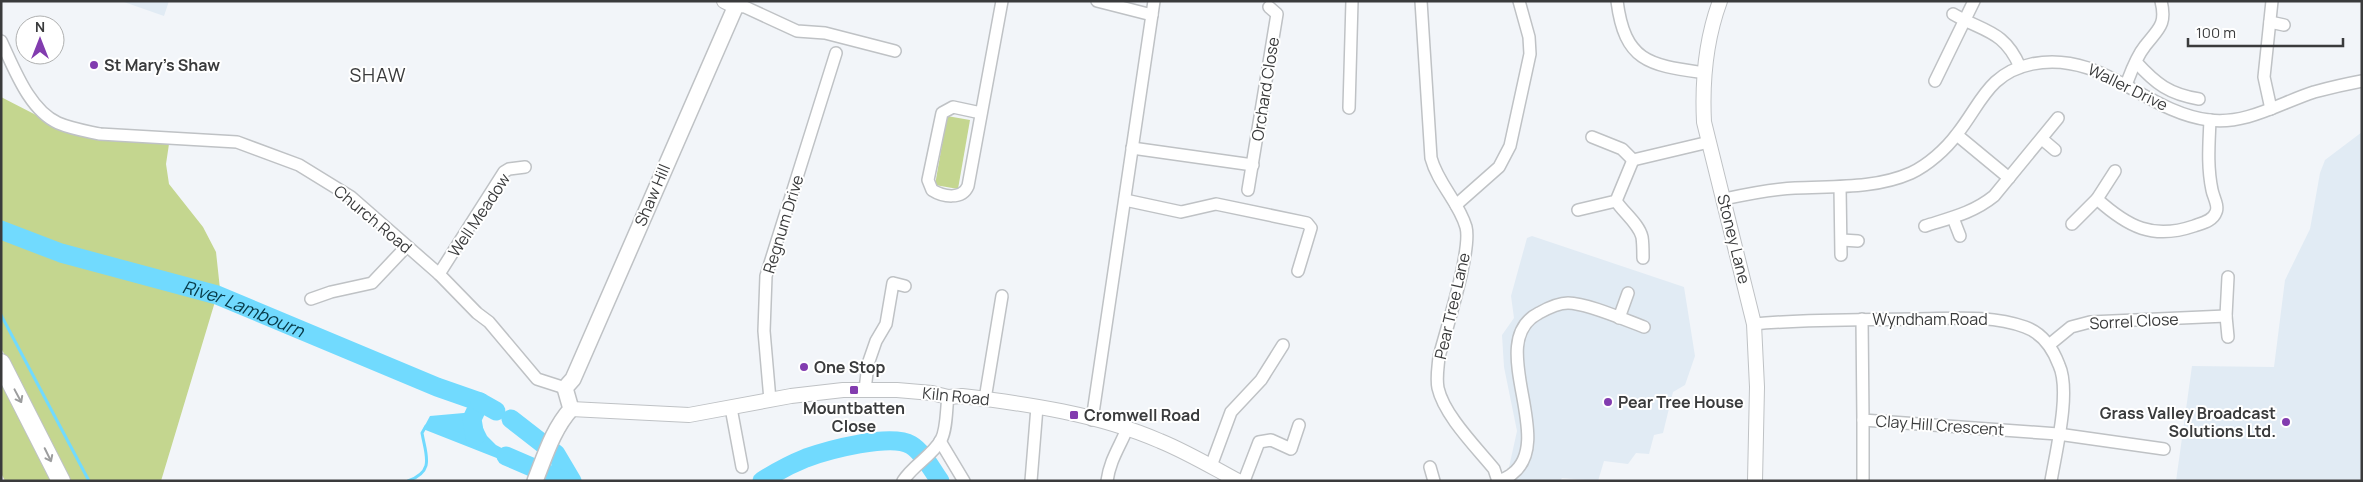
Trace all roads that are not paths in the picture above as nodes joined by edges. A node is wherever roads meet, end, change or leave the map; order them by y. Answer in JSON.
{"nodes":[{"id":1,"x":1002,"y":1,"type":"edge"},
{"id":2,"x":1097,"y":1,"type":"edge"},
{"id":3,"x":1154,"y":1,"type":"edge"},
{"id":4,"x":1352,"y":1,"type":"edge"},
{"id":5,"x":1422,"y":1,"type":"edge"},
{"id":6,"x":1519,"y":1,"type":"edge"},
{"id":7,"x":1617,"y":1,"type":"edge"},
{"id":8,"x":1720,"y":1,"type":"edge"},
{"id":9,"x":1974,"y":1,"type":"edge"},
{"id":10,"x":2161,"y":1,"type":"edge"},
{"id":11,"x":2272,"y":1,"type":"edge"},
{"id":12,"x":732,"y":3,"type":"edge"},
{"id":13,"x":1278,"y":9,"type":"dead end"},
{"id":14,"x":1952,"y":14,"type":"dead end"},
{"id":15,"x":1152,"y":15,"type":"junction"},
{"id":16,"x":1964,"y":21,"type":"junction"},
{"id":17,"x":2270,"y":22,"type":"junction"},
{"id":18,"x":2284,"y":25,"type":"dead end"},
{"id":19,"x":1,"y":41,"type":"edge"},
{"id":20,"x":895,"y":52,"type":"dead end"},
{"id":21,"x":836,"y":53,"type":"dead end"},
{"id":22,"x":2136,"y":62,"type":"junction"},
{"id":23,"x":2020,"y":68,"type":"junction"},
{"id":24,"x":1705,"y":73,"type":"junction"},
{"id":25,"x":1935,"y":81,"type":"dead end"},
{"id":26,"x":2362,"y":81,"type":"edge"},
{"id":27,"x":2126,"y":85,"type":"junction"},
{"id":28,"x":2199,"y":99,"type":"dead end"},
{"id":29,"x":1350,"y":108,"type":"dead end"},
{"id":30,"x":2271,"y":109,"type":"junction"},
{"id":31,"x":981,"y":113,"type":"junction"},
{"id":32,"x":2058,"y":118,"type":"dead end"},
{"id":33,"x":2210,"y":120,"type":"junction"},
{"id":34,"x":1957,"y":135,"type":"junction"},
{"id":35,"x":1592,"y":137,"type":"dead end"},
{"id":36,"x":2042,"y":139,"type":"junction"},
{"id":37,"x":1709,"y":142,"type":"junction"},
{"id":38,"x":1132,"y":148,"type":"junction"},
{"id":39,"x":2056,"y":150,"type":"dead end"},
{"id":40,"x":1633,"y":160,"type":"junction"},
{"id":41,"x":1253,"y":165,"type":"junction"},
{"id":42,"x":525,"y":167,"type":"dead end"},
{"id":43,"x":2115,"y":171,"type":"dead end"},
{"id":44,"x":2009,"y":178,"type":"junction"},
{"id":45,"x":1840,"y":187,"type":"junction"},
{"id":46,"x":1248,"y":190,"type":"dead end"},
{"id":47,"x":1724,"y":199,"type":"junction"},
{"id":48,"x":2096,"y":199,"type":"junction"},
{"id":49,"x":1125,"y":200,"type":"junction"},
{"id":50,"x":1616,"y":200,"type":"junction"},
{"id":51,"x":1456,"y":205,"type":"junction"},
{"id":52,"x":1578,"y":210,"type":"dead end"},
{"id":53,"x":1953,"y":218,"type":"junction"},
{"id":54,"x":2072,"y":224,"type":"dead end"},
{"id":55,"x":1925,"y":226,"type":"dead end"},
{"id":56,"x":1960,"y":236,"type":"dead end"},
{"id":57,"x":1842,"y":240,"type":"junction"},
{"id":58,"x":1858,"y":240,"type":"dead end"},
{"id":59,"x":406,"y":247,"type":"junction"},
{"id":60,"x":1841,"y":255,"type":"dead end"},
{"id":61,"x":1643,"y":258,"type":"dead end"},
{"id":62,"x":1298,"y":271,"type":"dead end"},
{"id":63,"x":439,"y":274,"type":"junction"},
{"id":64,"x":2228,"y":277,"type":"dead end"},
{"id":65,"x":905,"y":286,"type":"dead end"},
{"id":66,"x":1628,"y":293,"type":"dead end"},
{"id":67,"x":1002,"y":296,"type":"dead end"},
{"id":68,"x":312,"y":299,"type":"dead end"},
{"id":69,"x":2226,"y":316,"type":"junction"},
{"id":70,"x":1619,"y":318,"type":"junction"},
{"id":71,"x":1862,"y":319,"type":"junction"},
{"id":72,"x":1754,"y":324,"type":"junction"},
{"id":73,"x":1644,"y":327,"type":"dead end"},
{"id":74,"x":2228,"y":336,"type":"dead end"},
{"id":75,"x":1283,"y":345,"type":"dead end"},
{"id":76,"x":2049,"y":345,"type":"junction"},
{"id":77,"x":1,"y":363,"type":"edge"},
{"id":78,"x":565,"y":388,"type":"junction"},
{"id":79,"x":865,"y":390,"type":"junction"},
{"id":80,"x":948,"y":397,"type":"junction"},
{"id":81,"x":985,"y":399,"type":"junction"},
{"id":82,"x":770,"y":400,"type":"junction"},
{"id":83,"x":1037,"y":407,"type":"junction"},
{"id":84,"x":731,"y":408,"type":"junction"},
{"id":85,"x":571,"y":409,"type":"junction"},
{"id":86,"x":1092,"y":420,"type":"junction"},
{"id":87,"x":1863,"y":420,"type":"junction"},
{"id":88,"x":1299,"y":425,"type":"dead end"},
{"id":89,"x":1126,"y":429,"type":"junction"},
{"id":90,"x":2058,"y":434,"type":"junction"},
{"id":91,"x":938,"y":444,"type":"junction"},
{"id":92,"x":2164,"y":449,"type":"dead end"},
{"id":93,"x":1211,"y":466,"type":"junction"},
{"id":94,"x":742,"y":467,"type":"dead end"},
{"id":95,"x":1430,"y":467,"type":"dead end"},
{"id":96,"x":61,"y":481,"type":"edge"},
{"id":97,"x":535,"y":481,"type":"edge"},
{"id":98,"x":903,"y":481,"type":"edge"},
{"id":99,"x":964,"y":481,"type":"edge"},
{"id":100,"x":1031,"y":481,"type":"edge"},
{"id":101,"x":1107,"y":481,"type":"edge"},
{"id":102,"x":1238,"y":481,"type":"edge"},
{"id":103,"x":1244,"y":481,"type":"edge"},
{"id":104,"x":1434,"y":481,"type":"edge"},
{"id":105,"x":1498,"y":481,"type":"edge"},
{"id":106,"x":1755,"y":481,"type":"edge"},
{"id":107,"x":1863,"y":481,"type":"edge"},
{"id":108,"x":2051,"y":481,"type":"edge"}],
"edges":[{"from":1,"to":31,"type":"street"},
{"from":2,"to":15,"type":"street"},
{"from":3,"to":15,"type":"street"},
{"from":4,"to":29,"type":"street"},
{"from":5,"to":51,"type":"street","name":"Pear Tree Lane"},
{"from":6,"to":51,"type":"street"},
{"from":7,"to":24,"type":"street"},
{"from":8,"to":24,"type":"street","name":"Stoney Lane"},
{"from":9,"to":16,"type":"street"},
{"from":10,"to":22,"type":"street"},
{"from":11,"to":17,"type":"street"},
{"from":12,"to":20,"type":"street"},
{"from":12,"to":78,"type":"main road","name":"Shaw Hill"},
{"from":13,"to":41,"type":"street","name":"Orchard Close"},
{"from":14,"to":16,"type":"street"},
{"from":15,"to":38,"type":"street"},
{"from":16,"to":23,"type":"street"},
{"from":16,"to":25,"type":"street"},
{"from":17,"to":18,"type":"street"},
{"from":17,"to":30,"type":"street"},
{"from":19,"to":59,"type":"street","name":"Church Road"},
{"from":21,"to":82,"type":"street","name":"Regnum Drive"},
{"from":22,"to":27,"type":"street"},
{"from":22,"to":28,"type":"street"},
{"from":23,"to":27,"type":"street","name":"Waller Drive"},
{"from":23,"to":34,"type":"street","name":"Waller Drive"},
{"from":24,"to":37,"type":"street","name":"Stoney Lane"},
{"from":26,"to":30,"type":"street","name":"Waller Drive"},
{"from":27,"to":33,"type":"street","name":"Waller Drive"},
{"from":30,"to":33,"type":"street","name":"Waller Drive"},
{"from":31,"to":31,"type":"street"},
{"from":32,"to":36,"type":"street"},
{"from":33,"to":48,"type":"street"},
{"from":34,"to":44,"type":"street"},
{"from":34,"to":45,"type":"street","name":"Waller Drive"},
{"from":35,"to":40,"type":"street"},
{"from":36,"to":39,"type":"street"},
{"from":36,"to":44,"type":"street"},
{"from":37,"to":40,"type":"street"},
{"from":37,"to":47,"type":"street","name":"Stoney Lane"},
{"from":38,"to":41,"type":"street"},
{"from":38,"to":49,"type":"street"},
{"from":40,"to":50,"type":"street"},
{"from":41,"to":46,"type":"street","name":"Orchard Close"},
{"from":42,"to":63,"type":"street","name":"Well Meadow"},
{"from":43,"to":48,"type":"street"},
{"from":44,"to":53,"type":"street"},
{"from":45,"to":47,"type":"street","name":"Waller Drive"},
{"from":45,"to":57,"type":"street"},
{"from":47,"to":72,"type":"street","name":"Stoney Lane"},
{"from":48,"to":54,"type":"street"},
{"from":49,"to":62,"type":"street"},
{"from":49,"to":86,"type":"street"},
{"from":50,"to":52,"type":"street"},
{"from":50,"to":61,"type":"street"},
{"from":51,"to":105,"type":"street","name":"Pear Tree Lane"},
{"from":53,"to":55,"type":"street"},
{"from":53,"to":56,"type":"street"},
{"from":57,"to":58,"type":"street"},
{"from":57,"to":60,"type":"street"},
{"from":59,"to":63,"type":"street","name":"Church Road"},
{"from":59,"to":68,"type":"street"},
{"from":63,"to":78,"type":"street","name":"Church Road"},
{"from":64,"to":69,"type":"street"},
{"from":65,"to":79,"type":"street"},
{"from":66,"to":70,"type":"street"},
{"from":67,"to":81,"type":"street"},
{"from":69,"to":74,"type":"street"},
{"from":69,"to":76,"type":"street","name":"Sorrel Close"},
{"from":70,"to":73,"type":"street"},
{"from":70,"to":105,"type":"street"},
{"from":71,"to":72,"type":"street","name":"Wyndham Road"},
{"from":71,"to":76,"type":"street","name":"Wyndham Road"},
{"from":71,"to":87,"type":"street","name":"Clay Hill Crescent"},
{"from":72,"to":106,"type":"street","name":"Stoney Lane"},
{"from":75,"to":93,"type":"street"},
{"from":76,"to":90,"type":"street","name":"Wyndham Road"},
{"from":77,"to":96,"type":"highway","one_way":true},
{"from":78,"to":85,"type":"main road"},
{"from":79,"to":80,"type":"street","name":"Kiln Road"},
{"from":79,"to":82,"type":"street","name":"Kiln Road"},
{"from":80,"to":81,"type":"street","name":"Kiln Road"},
{"from":80,"to":91,"type":"street"},
{"from":81,"to":83,"type":"street","name":"Kiln Road"},
{"from":82,"to":84,"type":"street","name":"Kiln Road"},
{"from":83,"to":86,"type":"street","name":"Kiln Road"},
{"from":83,"to":100,"type":"street"},
{"from":84,"to":85,"type":"street","name":"Kiln Road"},
{"from":84,"to":94,"type":"street"},
{"from":85,"to":97,"type":"main road"},
{"from":86,"to":89,"type":"street","name":"Kiln Road"},
{"from":87,"to":90,"type":"street","name":"Clay Hill Crescent"},
{"from":87,"to":107,"type":"street"},
{"from":88,"to":103,"type":"street"},
{"from":89,"to":93,"type":"street","name":"Kiln Road"},
{"from":89,"to":101,"type":"street"},
{"from":90,"to":92,"type":"street","name":"Clay Hill Crescent"},
{"from":90,"to":108,"type":"street","name":"Wyndham Road"},
{"from":91,"to":98,"type":"street"},
{"from":91,"to":99,"type":"street"},
{"from":93,"to":102,"type":"street","name":"Kiln Road"},
{"from":95,"to":104,"type":"street"}]}
